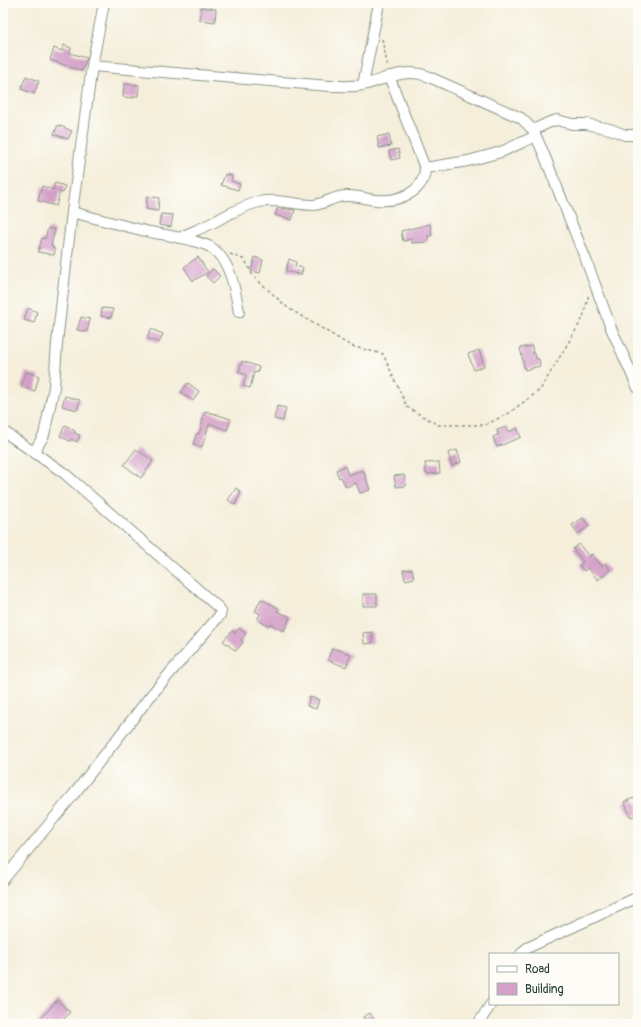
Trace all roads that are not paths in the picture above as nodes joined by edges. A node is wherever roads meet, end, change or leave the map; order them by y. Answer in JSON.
{"nodes":[{"id":1,"x":104,"y":3,"type":"edge"},
{"id":2,"x":379,"y":3,"type":"edge"},
{"id":3,"x":92,"y":66,"type":"junction"},
{"id":4,"x":390,"y":76,"type":"junction"},
{"id":5,"x":363,"y":85,"type":"junction"},
{"id":6,"x":534,"y":133,"type":"junction"},
{"id":7,"x":638,"y":135,"type":"edge"},
{"id":8,"x":425,"y":168,"type":"junction"},
{"id":9,"x":72,"y":212,"type":"junction"},
{"id":10,"x":179,"y":238,"type":"junction"},
{"id":11,"x":239,"y":312,"type":"dead end"},
{"id":12,"x":638,"y":388,"type":"edge"},
{"id":13,"x":3,"y":431,"type":"edge"},
{"id":14,"x":34,"y":452,"type":"junction"},
{"id":15,"x":3,"y":880,"type":"edge"},
{"id":16,"x":638,"y":897,"type":"edge"},
{"id":17,"x":523,"y":953,"type":"edge"},
{"id":18,"x":490,"y":1005,"type":"edge"},
{"id":19,"x":478,"y":1024,"type":"edge"}],
"edges":[{"from":1,"to":3,"type":"street"},
{"from":2,"to":5,"type":"street"},
{"from":3,"to":5,"type":"street"},
{"from":3,"to":9,"type":"street"},
{"from":4,"to":5,"type":"street"},
{"from":4,"to":6,"type":"street"},
{"from":4,"to":8,"type":"street"},
{"from":6,"to":7,"type":"street"},
{"from":6,"to":8,"type":"street"},
{"from":6,"to":12,"type":"street"},
{"from":8,"to":10,"type":"street"},
{"from":9,"to":10,"type":"street"},
{"from":9,"to":14,"type":"street"},
{"from":10,"to":11,"type":"street"},
{"from":13,"to":14,"type":"street"},
{"from":14,"to":15,"type":"street"},
{"from":16,"to":17,"type":"street"},
{"from":18,"to":19,"type":"street"}]}
